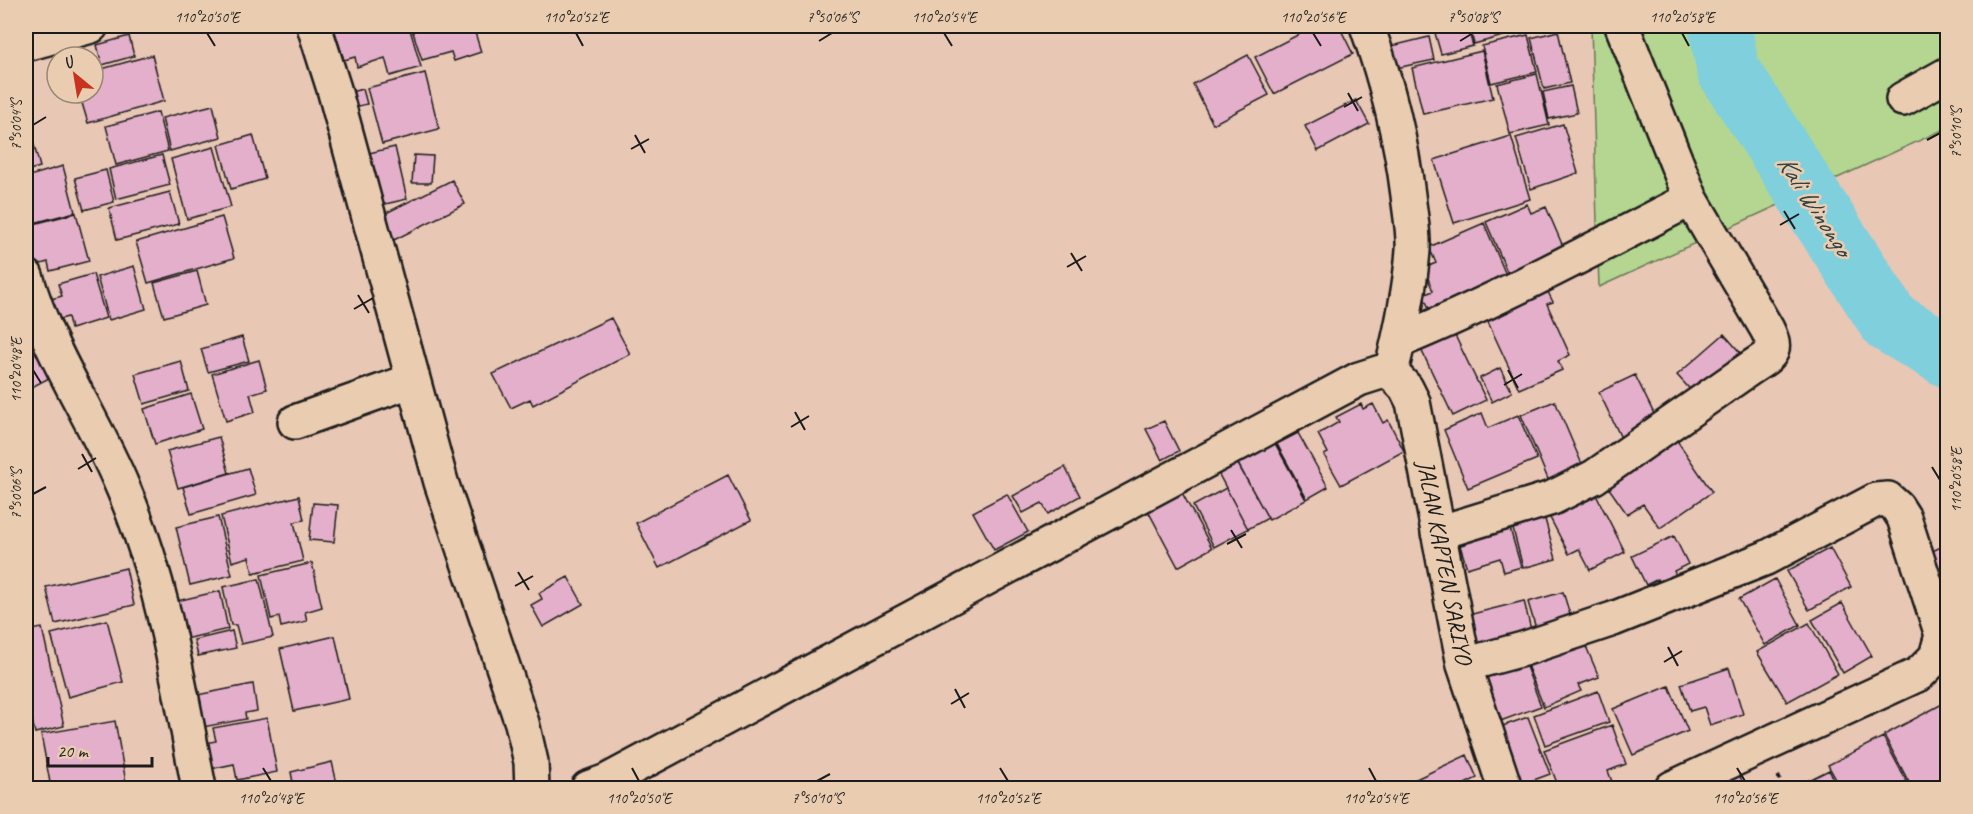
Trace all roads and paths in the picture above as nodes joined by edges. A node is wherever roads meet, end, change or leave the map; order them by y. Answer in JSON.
{"nodes":[{"id":1,"x":91,"y":26,"type":"edge"},
{"id":2,"x":314,"y":26,"type":"edge"},
{"id":3,"x":1367,"y":26,"type":"edge"},
{"id":4,"x":1622,"y":26,"type":"edge"},
{"id":5,"x":26,"y":44,"type":"edge"},
{"id":6,"x":1947,"y":74,"type":"edge"},
{"id":7,"x":1903,"y":99,"type":"dead end"},
{"id":8,"x":1691,"y":199,"type":"junction"},
{"id":9,"x":26,"y":276,"type":"edge"},
{"id":10,"x":1395,"y":356,"type":"junction"},
{"id":11,"x":413,"y":380,"type":"junction"},
{"id":12,"x":295,"y":422,"type":"dead end"},
{"id":13,"x":1438,"y":533,"type":"junction"},
{"id":14,"x":1464,"y":665,"type":"junction"},
{"id":15,"x":199,"y":789,"type":"edge"},
{"id":16,"x":532,"y":789,"type":"edge"},
{"id":17,"x":588,"y":789,"type":"edge"},
{"id":18,"x":1504,"y":789,"type":"edge"},
{"id":19,"x":1672,"y":789,"type":"edge"}],
"edges":[{"from":1,"to":5,"type":"street"},
{"from":2,"to":11,"type":"street"},
{"from":3,"to":10,"type":"street"},
{"from":4,"to":8,"type":"street"},
{"from":6,"to":7,"type":"street"},
{"from":8,"to":10,"type":"street"},
{"from":8,"to":13,"type":"street"},
{"from":9,"to":15,"type":"street"},
{"from":10,"to":13,"type":"street","name":"JALAN KAPTEN SARIYO"},
{"from":10,"to":17,"type":"street"},
{"from":11,"to":12,"type":"street"},
{"from":11,"to":16,"type":"street"},
{"from":13,"to":14,"type":"street","name":"JALAN KAPTEN SARIYO"},
{"from":14,"to":18,"type":"street","name":"JALAN KAPTEN SARIYO"},
{"from":14,"to":19,"type":"street"}]}
